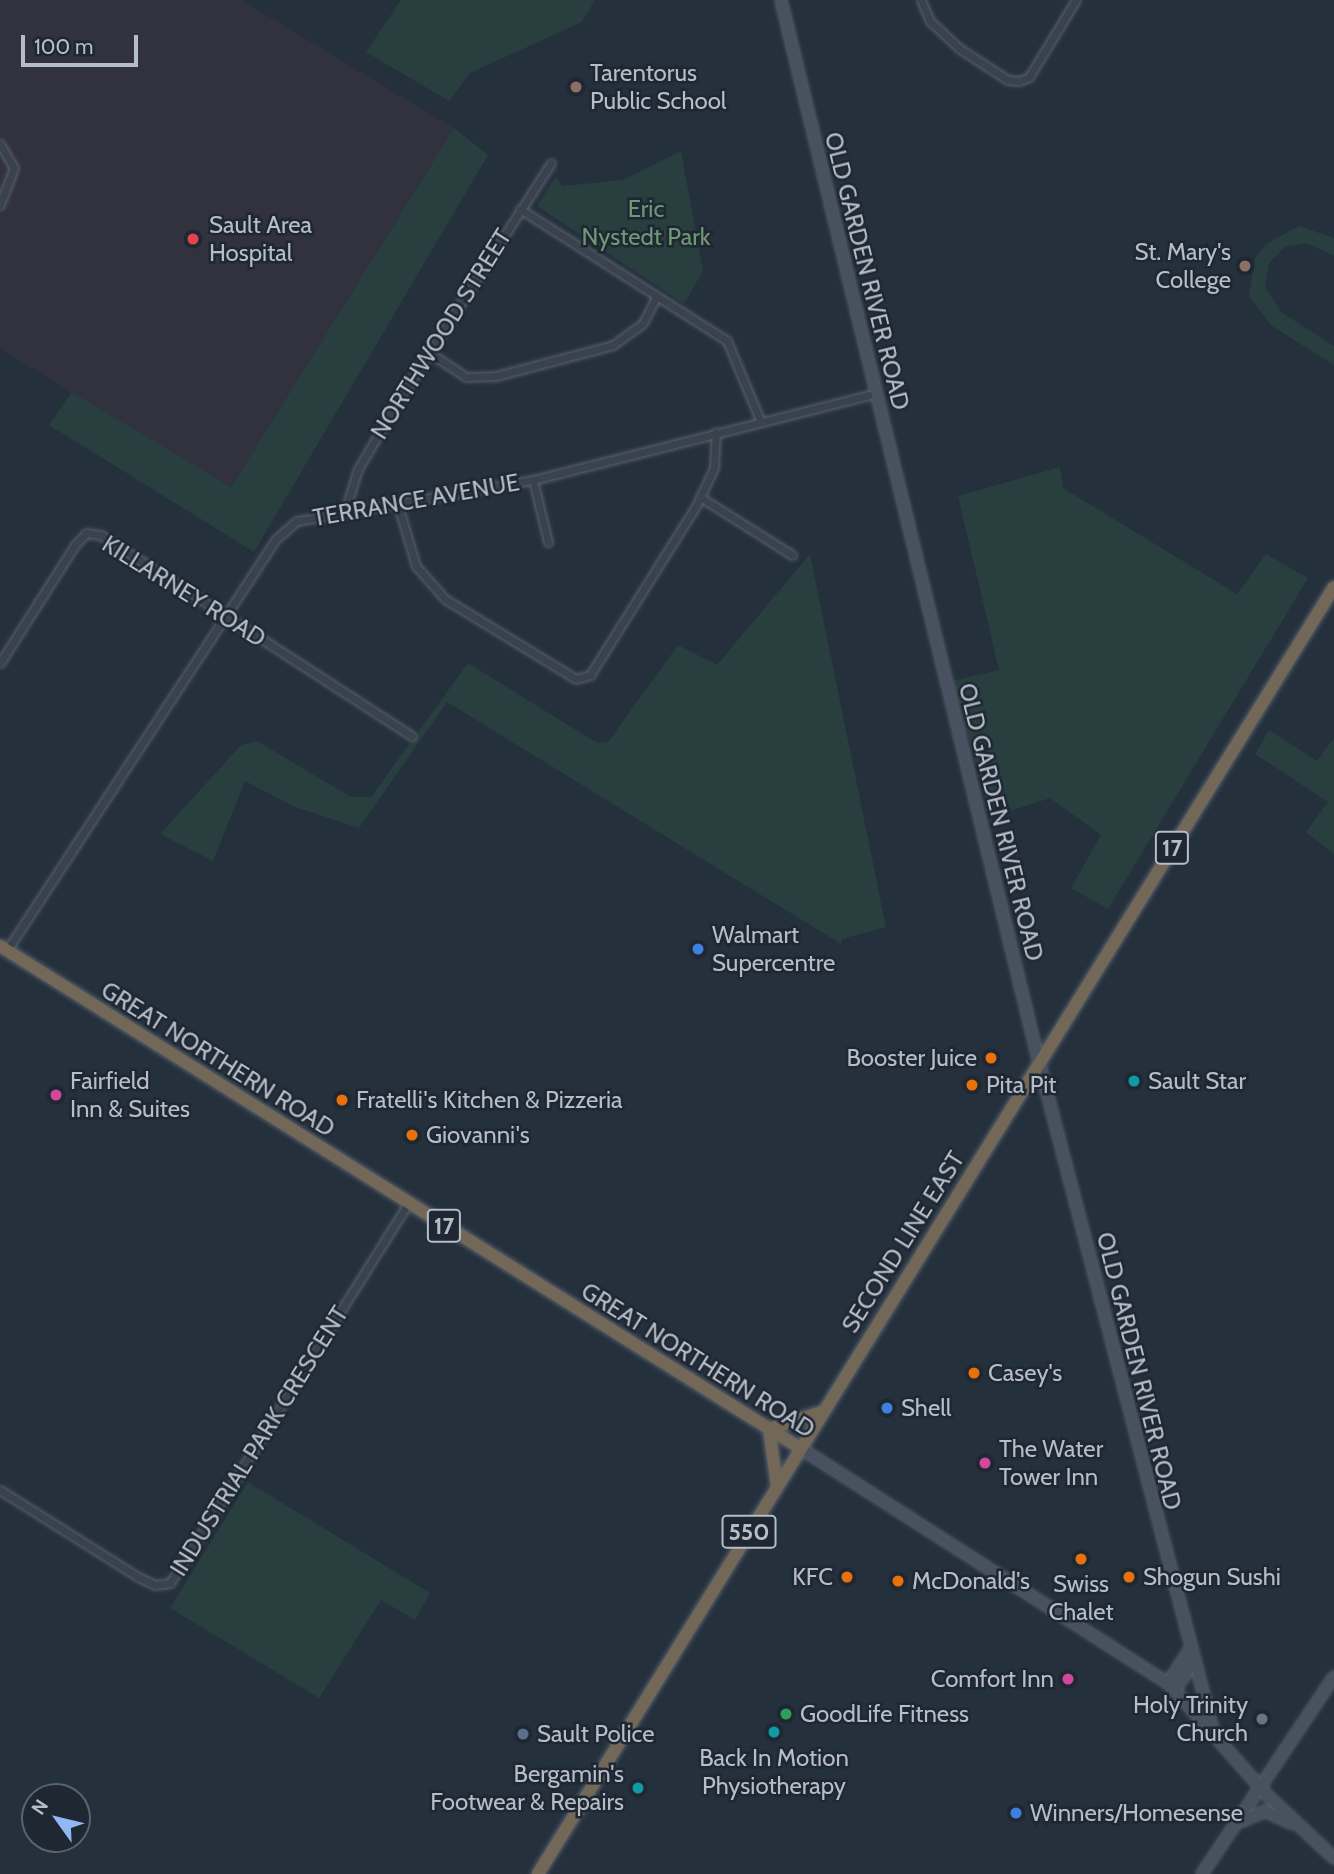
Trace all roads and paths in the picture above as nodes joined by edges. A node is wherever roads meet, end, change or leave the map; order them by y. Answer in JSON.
{"nodes":[{"id":1,"x":780,"y":0,"type":"edge"},
{"id":2,"x":922,"y":0,"type":"edge"},
{"id":3,"x":1076,"y":0,"type":"edge"},
{"id":4,"x":0,"y":144,"type":"edge"},
{"id":5,"x":551,"y":163,"type":"dead end"},
{"id":6,"x":3,"y":193,"type":"edge"},
{"id":7,"x":0,"y":205,"type":"edge"},
{"id":8,"x":520,"y":209,"type":"junction"},
{"id":9,"x":656,"y":297,"type":"junction"},
{"id":10,"x":430,"y":353,"type":"junction"},
{"id":11,"x":876,"y":393,"type":"junction"},
{"id":12,"x":760,"y":420,"type":"junction"},
{"id":13,"x":716,"y":432,"type":"junction"},
{"id":14,"x":533,"y":480,"type":"junction"},
{"id":15,"x":700,"y":497,"type":"junction"},
{"id":16,"x":397,"y":502,"type":"junction"},
{"id":17,"x":345,"y":511,"type":"junction"},
{"id":18,"x":548,"y":542,"type":"dead end"},
{"id":19,"x":792,"y":555,"type":"dead end"},
{"id":20,"x":1334,"y":580,"type":"edge"},
{"id":21,"x":1334,"y":587,"type":"edge"},
{"id":22,"x":228,"y":618,"type":"junction"},
{"id":23,"x":1305,"y":633,"type":"junction"},
{"id":24,"x":0,"y":663,"type":"edge"},
{"id":25,"x":412,"y":736,"type":"dead end"},
{"id":26,"x":3,"y":948,"type":"edge"},
{"id":27,"x":1039,"y":1062,"type":"junction"},
{"id":28,"x":408,"y":1204,"type":"junction"},
{"id":29,"x":824,"y":1410,"type":"junction"},
{"id":30,"x":769,"y":1429,"type":"junction"},
{"id":31,"x":800,"y":1448,"type":"junction"},
{"id":32,"x":777,"y":1486,"type":"junction"},
{"id":33,"x":0,"y":1490,"type":"edge"},
{"id":34,"x":1189,"y":1651,"type":"junction"},
{"id":35,"x":1192,"y":1664,"type":"junction"},
{"id":36,"x":1334,"y":1677,"type":"edge"},
{"id":37,"x":1171,"y":1686,"type":"junction"},
{"id":38,"x":1213,"y":1730,"type":"junction"},
{"id":39,"x":1261,"y":1786,"type":"junction"},
{"id":40,"x":1297,"y":1826,"type":"junction"},
{"id":41,"x":1231,"y":1830,"type":"junction"},
{"id":42,"x":1334,"y":1858,"type":"edge"},
{"id":43,"x":538,"y":1874,"type":"edge"},
{"id":44,"x":1202,"y":1874,"type":"edge"}],
"edges":[{"from":1,"to":11,"type":"main road","name":"OLD GARDEN RIVER ROAD"},
{"from":2,"to":3,"type":"street"},
{"from":4,"to":6,"type":"street"},
{"from":5,"to":8,"type":"street","name":"NORTHWOOD STREET"},
{"from":6,"to":7,"type":"street"},
{"from":8,"to":9,"type":"street"},
{"from":8,"to":10,"type":"street","name":"NORTHWOOD STREET"},
{"from":9,"to":10,"type":"street"},
{"from":9,"to":12,"type":"street"},
{"from":10,"to":17,"type":"street","name":"NORTHWOOD STREET"},
{"from":11,"to":12,"type":"street","name":"TERRANCE AVENUE"},
{"from":11,"to":27,"type":"main road","name":"OLD GARDEN RIVER ROAD"},
{"from":12,"to":13,"type":"street","name":"TERRANCE AVENUE"},
{"from":13,"to":14,"type":"street","name":"TERRANCE AVENUE"},
{"from":13,"to":15,"type":"street"},
{"from":14,"to":16,"type":"street","name":"TERRANCE AVENUE"},
{"from":14,"to":18,"type":"street"},
{"from":15,"to":16,"type":"street"},
{"from":15,"to":19,"type":"street"},
{"from":16,"to":17,"type":"street","name":"TERRANCE AVENUE"},
{"from":17,"to":22,"type":"street","name":"TERRANCE AVENUE"},
{"from":20,"to":23,"type":"highway","name":"SECOND LINE EAST","number":"17"},
{"from":21,"to":23,"type":"highway","name":"SECOND LINE EAST","number":"17"},
{"from":22,"to":24,"type":"street","name":"KILLARNEY ROAD"},
{"from":22,"to":25,"type":"street","name":"KILLARNEY ROAD"},
{"from":22,"to":26,"type":"street","name":"TERRANCE AVENUE"},
{"from":23,"to":27,"type":"highway","name":"SECOND LINE EAST","number":"17"},
{"from":26,"to":28,"type":"highway","name":"GREAT NORTHERN ROAD","number":"17"},
{"from":27,"to":29,"type":"highway","name":"SECOND LINE EAST","number":"17"},
{"from":27,"to":34,"type":"main road","name":"OLD GARDEN RIVER ROAD"},
{"from":28,"to":30,"type":"highway","name":"GREAT NORTHERN ROAD","number":"17"},
{"from":28,"to":33,"type":"street","name":"INDUSTRIAL PARK CRESCENT"},
{"from":29,"to":30,"type":"highway"},
{"from":29,"to":31,"type":"highway","name":"SECOND LINE EAST","number":"17"},
{"from":30,"to":31,"type":"highway","name":"GREAT NORTHERN ROAD","number":"17"},
{"from":30,"to":32,"type":"highway"},
{"from":31,"to":32,"type":"highway","name":"SECOND LINE EAST","number":"550"},
{"from":31,"to":37,"type":"main road","name":"GREAT NORTHERN ROAD"},
{"from":32,"to":43,"type":"highway","name":"SECOND LINE EAST","number":"550"},
{"from":34,"to":35,"type":"main road","name":"OLD GARDEN RIVER ROAD"},
{"from":34,"to":37,"type":"main road"},
{"from":35,"to":37,"type":"main road"},
{"from":35,"to":38,"type":"main road","name":"OLD GARDEN RIVER ROAD"},
{"from":36,"to":39,"type":"main road"},
{"from":37,"to":38,"type":"main road","name":"GREAT NORTHERN ROAD"},
{"from":38,"to":39,"type":"main road","name":"GREAT NORTHERN ROAD"},
{"from":39,"to":40,"type":"main road","name":"GREAT NORTHERN ROAD"},
{"from":39,"to":41,"type":"main road"},
{"from":40,"to":41,"type":"main road"},
{"from":40,"to":42,"type":"main road","name":"GREAT NORTHERN ROAD"},
{"from":41,"to":44,"type":"main road"}]}
